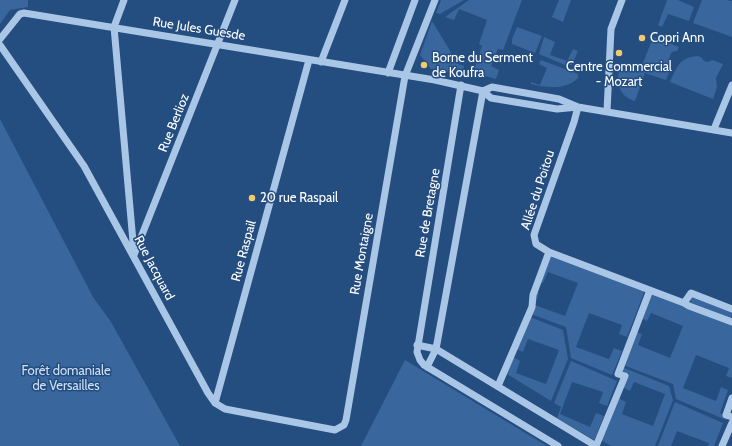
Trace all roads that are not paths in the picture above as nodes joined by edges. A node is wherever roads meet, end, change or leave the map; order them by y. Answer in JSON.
{"nodes":[{"id":1,"x":124,"y":0,"type":"edge"},
{"id":2,"x":235,"y":0,"type":"edge"},
{"id":3,"x":345,"y":0,"type":"edge"},
{"id":4,"x":415,"y":0,"type":"edge"},
{"id":5,"x":434,"y":0,"type":"edge"},
{"id":6,"x":622,"y":0,"type":"edge"},
{"id":7,"x":114,"y":27,"type":"junction"},
{"id":8,"x":0,"y":39,"type":"edge"},
{"id":9,"x":218,"y":44,"type":"junction"},
{"id":10,"x":0,"y":45,"type":"edge"},
{"id":11,"x":309,"y":60,"type":"junction"},
{"id":12,"x":321,"y":62,"type":"junction"},
{"id":13,"x":388,"y":73,"type":"junction"},
{"id":14,"x":405,"y":76,"type":"junction"},
{"id":15,"x":461,"y":85,"type":"junction"},
{"id":16,"x":732,"y":85,"type":"edge"},
{"id":17,"x":483,"y":91,"type":"junction"},
{"id":18,"x":578,"y":107,"type":"junction"},
{"id":19,"x":607,"y":111,"type":"junction"},
{"id":20,"x":714,"y":129,"type":"junction"},
{"id":21,"x":732,"y":133,"type":"edge"},
{"id":22,"x":549,"y":252,"type":"junction"},
{"id":23,"x":134,"y":255,"type":"junction"},
{"id":24,"x":650,"y":290,"type":"junction"},
{"id":25,"x":684,"y":303,"type":"junction"},
{"id":26,"x":732,"y":309,"type":"edge"},
{"id":27,"x":732,"y":322,"type":"edge"},
{"id":28,"x":418,"y":345,"type":"junction"},
{"id":29,"x":436,"y":350,"type":"junction"},
{"id":30,"x":427,"y":367,"type":"junction"},
{"id":31,"x":498,"y":386,"type":"junction"},
{"id":32,"x":732,"y":398,"type":"edge"},
{"id":33,"x":215,"y":403,"type":"junction"},
{"id":34,"x":732,"y":417,"type":"edge"},
{"id":35,"x":732,"y":423,"type":"edge"},
{"id":36,"x":558,"y":446,"type":"edge"},
{"id":37,"x":596,"y":446,"type":"edge"},
{"id":38,"x":722,"y":446,"type":"edge"}],
"edges":[{"from":1,"to":7,"type":"street"},
{"from":2,"to":9,"type":"street","name":"Rue Berlioz"},
{"from":3,"to":12,"type":"street"},
{"from":4,"to":13,"type":"street"},
{"from":5,"to":14,"type":"street","name":"Rue Montaigne"},
{"from":6,"to":19,"type":"street"},
{"from":7,"to":8,"type":"street","name":"Rue Jules Guesde"},
{"from":7,"to":9,"type":"street","name":"Rue Jules Guesde"},
{"from":7,"to":23,"type":"street"},
{"from":9,"to":11,"type":"street","name":"Rue Jules Guesde"},
{"from":9,"to":23,"type":"street","name":"Rue Berlioz"},
{"from":10,"to":23,"type":"street","name":"Rue Jacquard"},
{"from":11,"to":12,"type":"street","name":"Rue Jules Guesde"},
{"from":11,"to":33,"type":"street","name":"Rue Raspail"},
{"from":12,"to":13,"type":"street","name":"Rue Jules Guesde"},
{"from":13,"to":14,"type":"street","name":"Rue Jules Guesde"},
{"from":14,"to":15,"type":"street","name":"Rue Jules Guesde"},
{"from":14,"to":33,"type":"street","name":"Rue Montaigne"},
{"from":15,"to":17,"type":"street","name":"Rue Jules Guesde"},
{"from":15,"to":28,"type":"street","name":"Rue de Bretagne"},
{"from":16,"to":20,"type":"street"},
{"from":17,"to":18,"type":"street"},
{"from":17,"to":18,"type":"street"},
{"from":17,"to":29,"type":"street"},
{"from":18,"to":19,"type":"street"},
{"from":18,"to":22,"type":"street","name":"Allée du Poitou"},
{"from":19,"to":20,"type":"street"},
{"from":20,"to":21,"type":"street"},
{"from":22,"to":24,"type":"street"},
{"from":22,"to":31,"type":"street"},
{"from":23,"to":33,"type":"street","name":"Rue Jacquard"},
{"from":24,"to":25,"type":"street"},
{"from":24,"to":37,"type":"street"},
{"from":25,"to":26,"type":"street"},
{"from":25,"to":27,"type":"street"},
{"from":28,"to":29,"type":"street"},
{"from":28,"to":30,"type":"street","name":"Rue de Bretagne"},
{"from":29,"to":30,"type":"street"},
{"from":29,"to":31,"type":"street"},
{"from":30,"to":36,"type":"street","name":"Rue de Bretagne"},
{"from":31,"to":37,"type":"street"},
{"from":32,"to":34,"type":"street"},
{"from":35,"to":38,"type":"street"}]}
